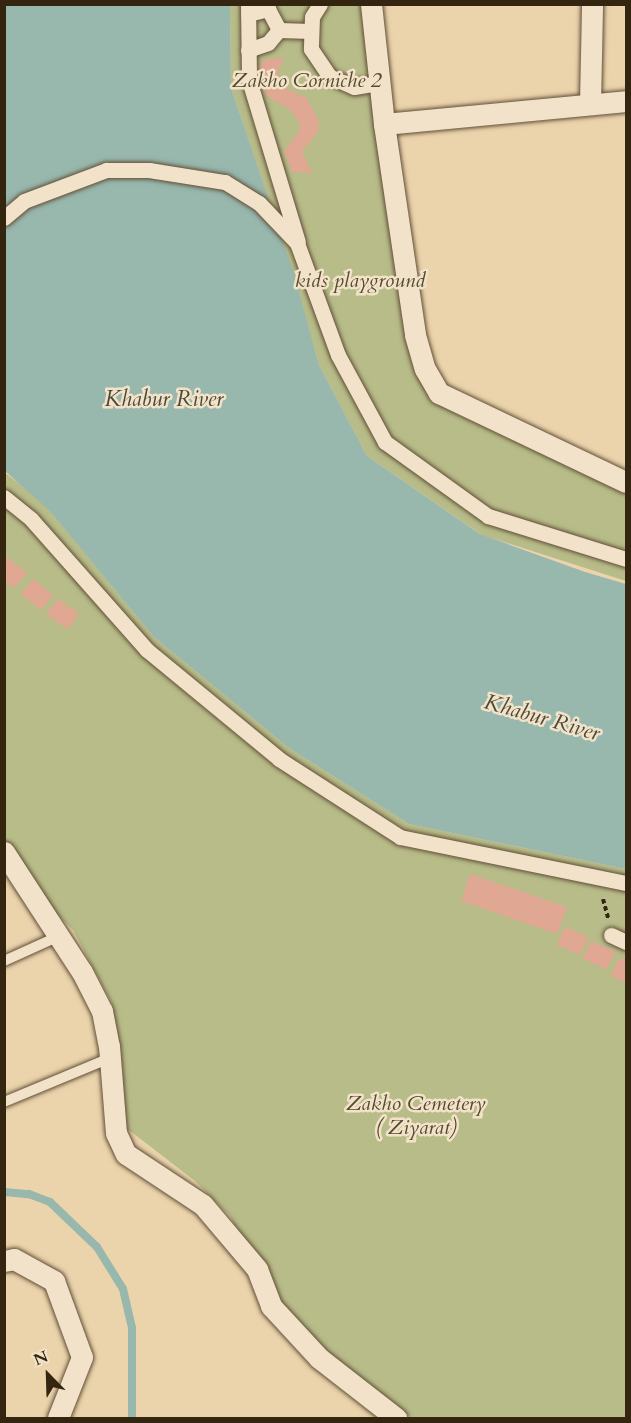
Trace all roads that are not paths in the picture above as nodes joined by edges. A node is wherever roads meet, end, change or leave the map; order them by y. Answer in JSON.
{"nodes":[{"id":1,"x":320,"y":4,"type":"edge"},
{"id":2,"x":371,"y":4,"type":"edge"},
{"id":3,"x":592,"y":4,"type":"edge"},
{"id":4,"x":248,"y":9,"type":"edge"},
{"id":5,"x":279,"y":30,"type":"junction"},
{"id":6,"x":311,"y":31,"type":"junction"},
{"id":7,"x":248,"y":50,"type":"junction"},
{"id":8,"x":380,"y":83,"type":"junction"},
{"id":9,"x":627,"y":100,"type":"edge"},
{"id":10,"x":590,"y":103,"type":"junction"},
{"id":11,"x":384,"y":124,"type":"junction"},
{"id":12,"x":4,"y":218,"type":"edge"},
{"id":13,"x":307,"y":274,"type":"junction"},
{"id":14,"x":627,"y":482,"type":"edge"},
{"id":15,"x":4,"y":497,"type":"edge"},
{"id":16,"x":627,"y":559,"type":"edge"},
{"id":17,"x":4,"y":852,"type":"edge"},
{"id":18,"x":627,"y":883,"type":"edge"},
{"id":19,"x":611,"y":935,"type":"road end"},
{"id":20,"x":59,"y":936,"type":"junction"},
{"id":21,"x":627,"y":942,"type":"edge"},
{"id":22,"x":4,"y":961,"type":"edge"},
{"id":23,"x":110,"y":1058,"type":"junction"},
{"id":24,"x":4,"y":1102,"type":"edge"},
{"id":25,"x":4,"y":1261,"type":"edge"},
{"id":26,"x":58,"y":1419,"type":"edge"},
{"id":27,"x":396,"y":1419,"type":"edge"}],
"edges":[{"from":1,"to":6,"type":"street"},
{"from":2,"to":8,"type":"street"},
{"from":3,"to":10,"type":"street"},
{"from":4,"to":5,"type":"street"},
{"from":4,"to":7,"type":"street"},
{"from":5,"to":6,"type":"street"},
{"from":5,"to":7,"type":"street"},
{"from":6,"to":8,"type":"street"},
{"from":7,"to":13,"type":"street"},
{"from":8,"to":11,"type":"street"},
{"from":9,"to":10,"type":"street"},
{"from":10,"to":11,"type":"street"},
{"from":11,"to":14,"type":"street"},
{"from":12,"to":13,"type":"street"},
{"from":13,"to":16,"type":"street"},
{"from":15,"to":18,"type":"street"},
{"from":17,"to":20,"type":"street"},
{"from":19,"to":21,"type":"street"},
{"from":20,"to":22,"type":"lane"},
{"from":20,"to":23,"type":"street"},
{"from":23,"to":24,"type":"lane"},
{"from":23,"to":27,"type":"street"},
{"from":25,"to":26,"type":"street"}]}
